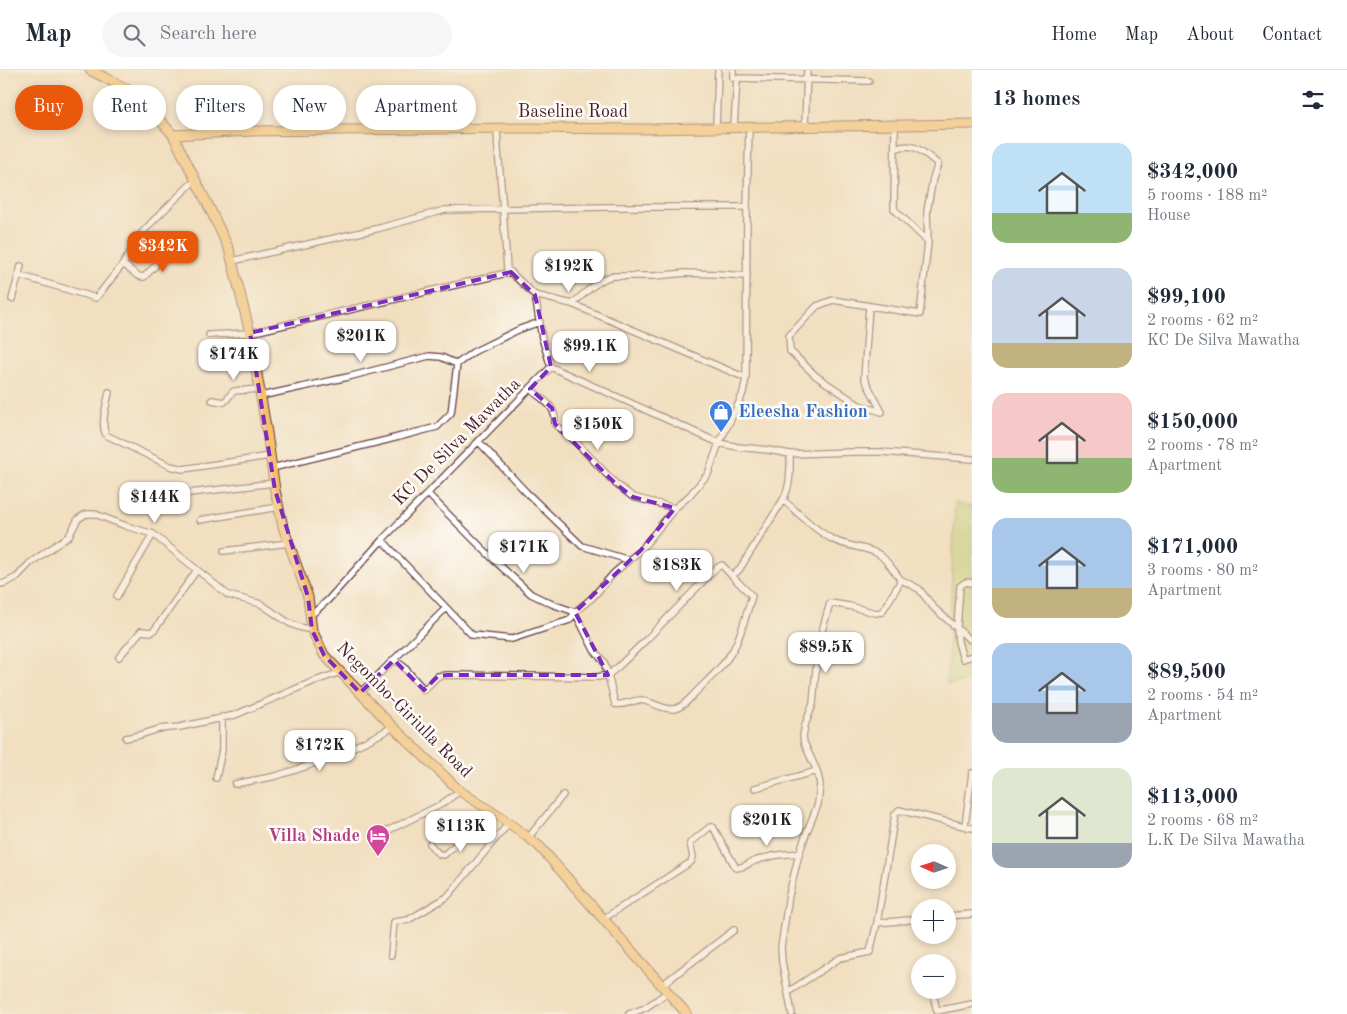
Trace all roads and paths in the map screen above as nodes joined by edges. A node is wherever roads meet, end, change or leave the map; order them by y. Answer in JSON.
{"nodes":[{"id":1,"x":90,"y":70,"type":"edge"},
{"id":2,"x":718,"y":70,"type":"edge"},
{"id":3,"x":734,"y":70,"type":"edge"},
{"id":4,"x":807,"y":70,"type":"edge"},
{"id":5,"x":737,"y":78,"type":"junction"},
{"id":6,"x":807,"y":80,"type":"junction"},
{"id":7,"x":869,"y":81,"type":"dead end"},
{"id":8,"x":972,"y":124,"type":"edge"},
{"id":9,"x":895,"y":125,"type":"junction"},
{"id":10,"x":734,"y":127,"type":"junction"},
{"id":11,"x":749,"y":127,"type":"junction"},
{"id":12,"x":805,"y":127,"type":"junction"},
{"id":13,"x":716,"y":128,"type":"junction"},
{"id":14,"x":497,"y":129,"type":"junction"},
{"id":15,"x":173,"y":136,"type":"junction"},
{"id":16,"x":895,"y":149,"type":"junction"},
{"id":17,"x":191,"y":184,"type":"dead end"},
{"id":18,"x":747,"y":207,"type":"junction"},
{"id":19,"x":503,"y":209,"type":"junction"},
{"id":20,"x":141,"y":234,"type":"junction"},
{"id":21,"x":928,"y":242,"type":"junction"},
{"id":22,"x":232,"y":261,"type":"junction"},
{"id":23,"x":123,"y":264,"type":"junction"},
{"id":24,"x":21,"y":266,"type":"dead end"},
{"id":25,"x":511,"y":272,"type":"junction"},
{"id":26,"x":18,"y":275,"type":"junction"},
{"id":27,"x":747,"y":276,"type":"junction"},
{"id":28,"x":535,"y":295,"type":"junction"},
{"id":29,"x":12,"y":300,"type":"dead end"},
{"id":30,"x":572,"y":304,"type":"junction"},
{"id":31,"x":869,"y":306,"type":"junction"},
{"id":32,"x":540,"y":322,"type":"junction"},
{"id":33,"x":250,"y":333,"type":"junction"},
{"id":34,"x":209,"y":335,"type":"dead end"},
{"id":35,"x":457,"y":364,"type":"junction"},
{"id":36,"x":551,"y":367,"type":"junction"},
{"id":37,"x":746,"y":378,"type":"junction"},
{"id":38,"x":530,"y":389,"type":"junction"},
{"id":39,"x":109,"y":392,"type":"dead end"},
{"id":40,"x":261,"y":393,"type":"junction"},
{"id":41,"x":212,"y":400,"type":"dead end"},
{"id":42,"x":479,"y":442,"type":"junction"},
{"id":43,"x":719,"y":443,"type":"junction"},
{"id":44,"x":790,"y":454,"type":"junction"},
{"id":45,"x":270,"y":456,"type":"junction"},
{"id":46,"x":972,"y":458,"type":"edge"},
{"id":47,"x":272,"y":468,"type":"junction"},
{"id":48,"x":274,"y":483,"type":"junction"},
{"id":49,"x":427,"y":493,"type":"junction"},
{"id":50,"x":181,"y":494,"type":"dead end"},
{"id":51,"x":783,"y":500,"type":"junction"},
{"id":52,"x":279,"y":507,"type":"junction"},
{"id":53,"x":675,"y":508,"type":"junction"},
{"id":54,"x":200,"y":520,"type":"dead end"},
{"id":55,"x":153,"y":534,"type":"junction"},
{"id":56,"x":382,"y":540,"type":"junction"},
{"id":57,"x":289,"y":543,"type":"junction"},
{"id":58,"x":224,"y":551,"type":"dead end"},
{"id":59,"x":629,"y":560,"type":"junction"},
{"id":60,"x":197,"y":570,"type":"junction"},
{"id":61,"x":732,"y":576,"type":"junction"},
{"id":62,"x":900,"y":579,"type":"junction"},
{"id":63,"x":0,"y":584,"type":"edge"},
{"id":64,"x":972,"y":584,"type":"edge"},
{"id":65,"x":117,"y":596,"type":"dead end"},
{"id":66,"x":446,"y":608,"type":"junction"},
{"id":67,"x":575,"y":612,"type":"junction"},
{"id":68,"x":310,"y":616,"type":"junction"},
{"id":69,"x":957,"y":628,"type":"junction"},
{"id":70,"x":312,"y":630,"type":"junction"},
{"id":71,"x":969,"y":639,"type":"dead end"},
{"id":72,"x":972,"y":656,"type":"edge"},
{"id":73,"x":119,"y":657,"type":"dead end"},
{"id":74,"x":394,"y":660,"type":"junction"},
{"id":75,"x":341,"y":672,"type":"junction"},
{"id":76,"x":608,"y":675,"type":"junction"},
{"id":77,"x":360,"y":693,"type":"junction"},
{"id":78,"x":222,"y":717,"type":"junction"},
{"id":79,"x":393,"y":728,"type":"junction"},
{"id":80,"x":126,"y":738,"type":"dead end"},
{"id":81,"x":817,"y":771,"type":"junction"},
{"id":82,"x":972,"y":772,"type":"edge"},
{"id":83,"x":216,"y":778,"type":"dead end"},
{"id":84,"x":234,"y":784,"type":"dead end"},
{"id":85,"x":755,"y":788,"type":"dead end"},
{"id":86,"x":460,"y":791,"type":"junction"},
{"id":87,"x":563,"y":795,"type":"dead end"},
{"id":88,"x":491,"y":812,"type":"junction"},
{"id":89,"x":509,"y":823,"type":"junction"},
{"id":90,"x":965,"y":825,"type":"junction"},
{"id":91,"x":972,"y":828,"type":"edge"},
{"id":92,"x":383,"y":833,"type":"dead end"},
{"id":93,"x":528,"y":838,"type":"junction"},
{"id":94,"x":430,"y":844,"type":"dead end"},
{"id":95,"x":799,"y":854,"type":"junction"},
{"id":96,"x":972,"y":914,"type":"edge"},
{"id":97,"x":956,"y":915,"type":"edge"},
{"id":98,"x":603,"y":919,"type":"junction"},
{"id":99,"x":911,"y":920,"type":"edge"},
{"id":100,"x":877,"y":923,"type":"junction"},
{"id":101,"x":734,"y":930,"type":"dead end"},
{"id":102,"x":391,"y":955,"type":"dead end"},
{"id":103,"x":665,"y":989,"type":"junction"},
{"id":104,"x":788,"y":992,"type":"junction"},
{"id":105,"x":934,"y":999,"type":"edge"},
{"id":106,"x":972,"y":1004,"type":"edge"},
{"id":107,"x":629,"y":1014,"type":"edge"},
{"id":108,"x":687,"y":1014,"type":"edge"},
{"id":109,"x":792,"y":1014,"type":"edge"}],
"edges":[{"from":1,"to":15,"type":"main road","name":"Negombo-Giriulla Road"},
{"from":2,"to":13,"type":"street"},
{"from":3,"to":5,"type":"street"},
{"from":4,"to":6,"type":"street"},
{"from":5,"to":6,"type":"street"},
{"from":5,"to":10,"type":"street"},
{"from":6,"to":7,"type":"street"},
{"from":6,"to":12,"type":"street"},
{"from":8,"to":9,"type":"main road","name":"Baseline Road"},
{"from":9,"to":12,"type":"main road","name":"Baseline Road"},
{"from":9,"to":16,"type":"street"},
{"from":10,"to":11,"type":"main road","name":"Baseline Road"},
{"from":10,"to":13,"type":"main road","name":"Baseline Road"},
{"from":11,"to":12,"type":"main road","name":"Baseline Road"},
{"from":11,"to":18,"type":"street"},
{"from":13,"to":14,"type":"main road","name":"Baseline Road"},
{"from":14,"to":15,"type":"main road","name":"Baseline Road"},
{"from":14,"to":19,"type":"street"},
{"from":15,"to":22,"type":"main road","name":"Negombo-Giriulla Road"},
{"from":16,"to":21,"type":"street"},
{"from":16,"to":21,"type":"street"},
{"from":17,"to":20,"type":"street"},
{"from":18,"to":19,"type":"street"},
{"from":18,"to":27,"type":"street"},
{"from":19,"to":22,"type":"street"},
{"from":19,"to":25,"type":"street"},
{"from":20,"to":23,"type":"street"},
{"from":20,"to":23,"type":"street"},
{"from":21,"to":31,"type":"street"},
{"from":22,"to":33,"type":"main road","name":"Negombo-Giriulla Road"},
{"from":23,"to":26,"type":"street"},
{"from":24,"to":26,"type":"street"},
{"from":25,"to":28,"type":"street"},
{"from":25,"to":33,"type":"street"},
{"from":26,"to":29,"type":"street"},
{"from":27,"to":30,"type":"street"},
{"from":27,"to":37,"type":"street"},
{"from":28,"to":30,"type":"street"},
{"from":28,"to":32,"type":"street"},
{"from":30,"to":37,"type":"street"},
{"from":31,"to":31,"type":"street"},
{"from":32,"to":35,"type":"street"},
{"from":32,"to":36,"type":"street"},
{"from":33,"to":34,"type":"street"},
{"from":33,"to":40,"type":"main road","name":"Negombo-Giriulla Road"},
{"from":35,"to":40,"type":"street"},
{"from":35,"to":47,"type":"street"},
{"from":36,"to":38,"type":"street","name":"KC De Silva Mawatha"},
{"from":36,"to":43,"type":"street"},
{"from":37,"to":43,"type":"street"},
{"from":38,"to":42,"type":"street","name":"KC De Silva Mawatha"},
{"from":38,"to":53,"type":"street"},
{"from":39,"to":45,"type":"street"},
{"from":40,"to":41,"type":"street"},
{"from":40,"to":45,"type":"main road","name":"Negombo-Giriulla Road"},
{"from":42,"to":49,"type":"street","name":"KC De Silva Mawatha"},
{"from":42,"to":59,"type":"street"},
{"from":43,"to":44,"type":"street"},
{"from":43,"to":53,"type":"street"},
{"from":44,"to":46,"type":"street"},
{"from":44,"to":51,"type":"street"},
{"from":45,"to":47,"type":"main road","name":"Negombo-Giriulla Road"},
{"from":47,"to":48,"type":"main road","name":"Negombo-Giriulla Road"},
{"from":48,"to":50,"type":"street"},
{"from":48,"to":52,"type":"main road","name":"Negombo-Giriulla Road"},
{"from":49,"to":56,"type":"street","name":"KC De Silva Mawatha"},
{"from":49,"to":67,"type":"street"},
{"from":51,"to":61,"type":"street"},
{"from":51,"to":62,"type":"street"},
{"from":52,"to":54,"type":"street"},
{"from":52,"to":57,"type":"main road","name":"Negombo-Giriulla Road"},
{"from":53,"to":59,"type":"street"},
{"from":55,"to":60,"type":"street"},
{"from":55,"to":63,"type":"street"},
{"from":55,"to":65,"type":"street"},
{"from":56,"to":66,"type":"street"},
{"from":56,"to":68,"type":"street","name":"KC De Silva Mawatha"},
{"from":57,"to":58,"type":"street"},
{"from":57,"to":68,"type":"main road","name":"Negombo-Giriulla Road"},
{"from":59,"to":67,"type":"street"},
{"from":60,"to":70,"type":"street"},
{"from":60,"to":73,"type":"street"},
{"from":61,"to":76,"type":"street"},
{"from":61,"to":76,"type":"street"},
{"from":62,"to":69,"type":"street"},
{"from":62,"to":81,"type":"street"},
{"from":64,"to":69,"type":"street"},
{"from":66,"to":67,"type":"street"},
{"from":66,"to":74,"type":"street"},
{"from":67,"to":76,"type":"street"},
{"from":68,"to":70,"type":"main road","name":"Negombo-Giriulla Road"},
{"from":69,"to":71,"type":"street"},
{"from":69,"to":72,"type":"street"},
{"from":70,"to":75,"type":"main road","name":"Negombo-Giriulla Road"},
{"from":74,"to":76,"type":"street"},
{"from":74,"to":77,"type":"street"},
{"from":75,"to":77,"type":"main road","name":"Negombo-Giriulla Road"},
{"from":75,"to":78,"type":"street"},
{"from":77,"to":79,"type":"main road","name":"Negombo-Giriulla Road"},
{"from":78,"to":80,"type":"street"},
{"from":78,"to":83,"type":"street"},
{"from":79,"to":84,"type":"street"},
{"from":79,"to":86,"type":"main road","name":"Negombo-Giriulla Road"},
{"from":81,"to":85,"type":"street"},
{"from":81,"to":95,"type":"street"},
{"from":82,"to":90,"type":"street"},
{"from":86,"to":88,"type":"main road","name":"Negombo-Giriulla Road"},
{"from":86,"to":92,"type":"street"},
{"from":87,"to":93,"type":"street"},
{"from":88,"to":89,"type":"main road","name":"Negombo-Giriulla Road"},
{"from":88,"to":94,"type":"street"},
{"from":89,"to":93,"type":"main road","name":"Negombo-Giriulla Road"},
{"from":89,"to":102,"type":"street"},
{"from":90,"to":91,"type":"street"},
{"from":90,"to":100,"type":"street"},
{"from":93,"to":98,"type":"main road","name":"Negombo-Giriulla Road"},
{"from":95,"to":98,"type":"street"},
{"from":95,"to":104,"type":"street"},
{"from":96,"to":97,"type":"street"},
{"from":98,"to":103,"type":"main road","name":"Negombo-Giriulla Road"},
{"from":99,"to":100,"type":"street"},
{"from":100,"to":104,"type":"street"},
{"from":101,"to":103,"type":"street"},
{"from":103,"to":107,"type":"street"},
{"from":103,"to":108,"type":"main road","name":"Negombo-Giriulla Road"},
{"from":104,"to":109,"type":"street"},
{"from":105,"to":106,"type":"street"}]}
